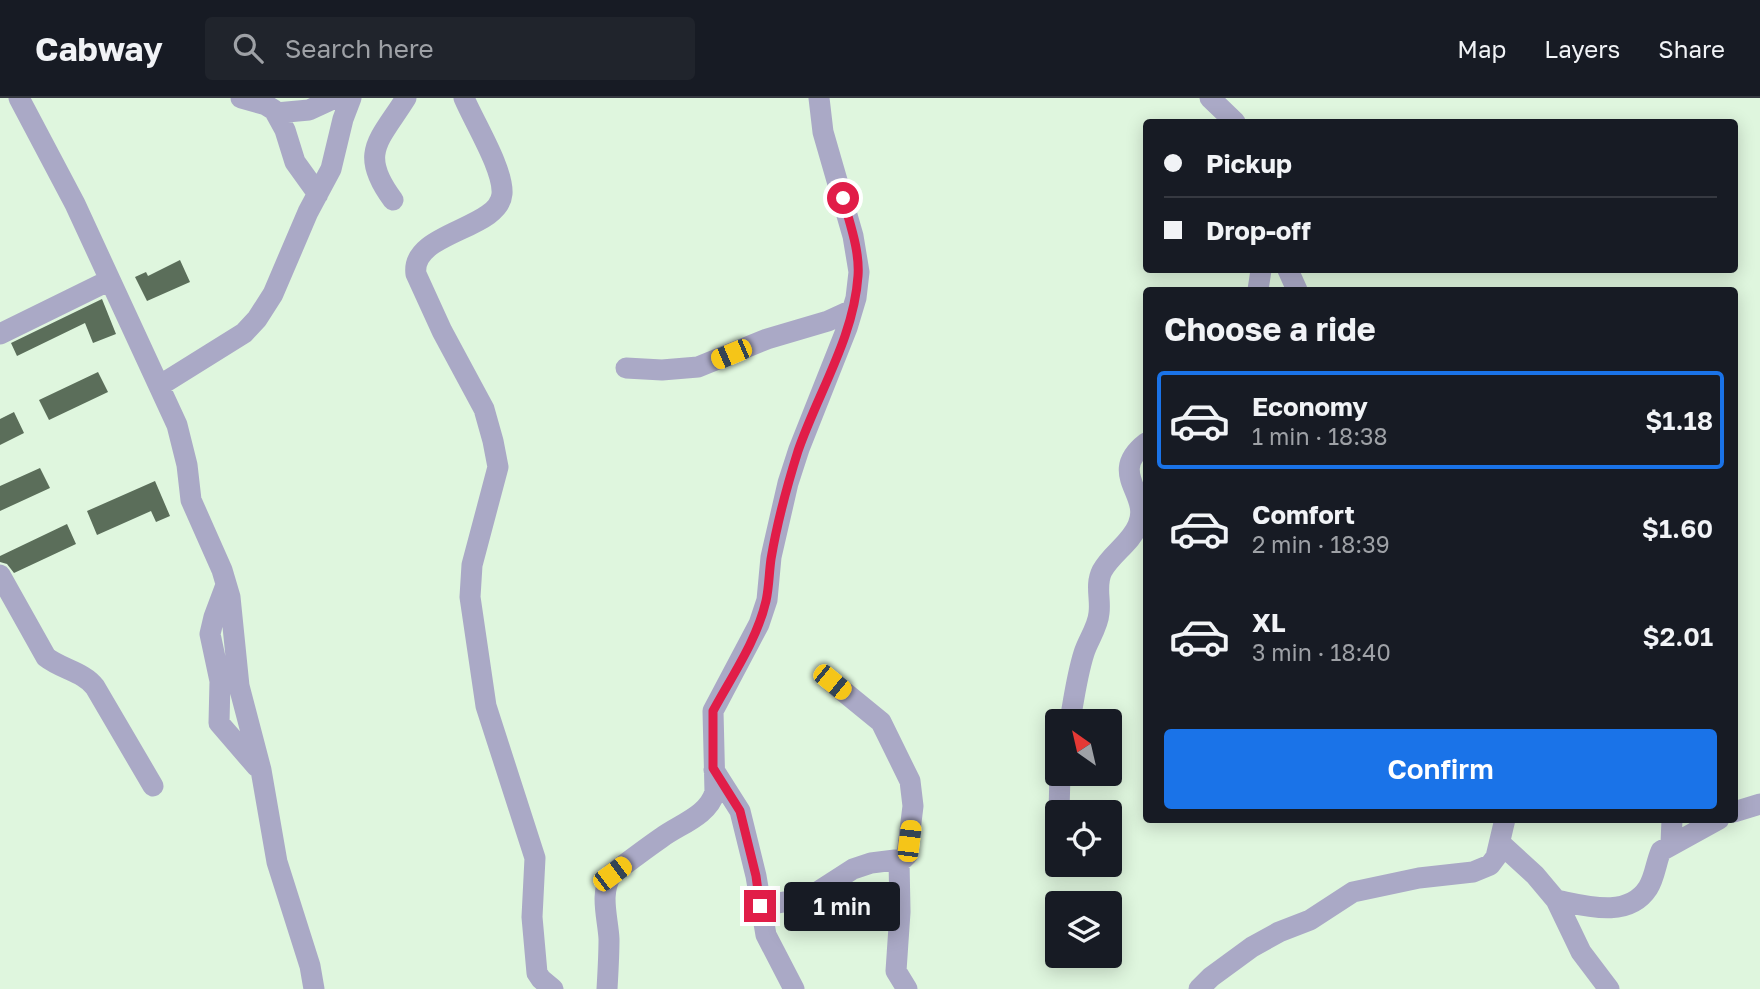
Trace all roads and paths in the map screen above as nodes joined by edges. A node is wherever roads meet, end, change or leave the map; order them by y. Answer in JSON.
{"nodes":[{"id":1,"x":19,"y":98,"type":"edge"},
{"id":2,"x":241,"y":98,"type":"edge"},
{"id":3,"x":335,"y":98,"type":"edge"},
{"id":4,"x":351,"y":98,"type":"edge"},
{"id":5,"x":406,"y":98,"type":"edge"},
{"id":6,"x":464,"y":98,"type":"edge"},
{"id":7,"x":820,"y":98,"type":"edge"},
{"id":8,"x":1210,"y":98,"type":"edge"},
{"id":9,"x":276,"y":114,"type":"junction"},
{"id":10,"x":1232,"y":119,"type":"edge"},
{"id":11,"x":318,"y":194,"type":"junction"},
{"id":12,"x":393,"y":200,"type":"dead end"},
{"id":13,"x":110,"y":280,"type":"junction"},
{"id":14,"x":852,"y":310,"type":"junction"},
{"id":15,"x":0,"y":334,"type":"edge"},
{"id":16,"x":626,"y":368,"type":"dead end"},
{"id":17,"x":159,"y":386,"type":"junction"},
{"id":18,"x":1143,"y":445,"type":"edge"},
{"id":19,"x":0,"y":575,"type":"edge"},
{"id":20,"x":832,"y":682,"type":"dead end"},
{"id":21,"x":1072,"y":709,"type":"edge"},
{"id":22,"x":713,"y":768,"type":"junction"},
{"id":23,"x":153,"y":786,"type":"dead end"},
{"id":24,"x":1760,"y":804,"type":"edge"},
{"id":25,"x":1738,"y":811,"type":"edge"},
{"id":26,"x":1504,"y":823,"type":"edge"},
{"id":27,"x":1672,"y":823,"type":"edge"},
{"id":28,"x":1710,"y":823,"type":"edge"},
{"id":29,"x":1500,"y":844,"type":"junction"},
{"id":30,"x":1671,"y":844,"type":"junction"},
{"id":31,"x":899,"y":859,"type":"junction"},
{"id":32,"x":1556,"y":900,"type":"junction"},
{"id":33,"x":760,"y":906,"type":"junction"},
{"id":34,"x":314,"y":989,"type":"edge"},
{"id":35,"x":553,"y":989,"type":"edge"},
{"id":36,"x":607,"y":989,"type":"edge"},
{"id":37,"x":794,"y":989,"type":"edge"},
{"id":38,"x":906,"y":989,"type":"edge"},
{"id":39,"x":1199,"y":989,"type":"edge"},
{"id":40,"x":1609,"y":989,"type":"edge"}],
"edges":[{"from":1,"to":13,"type":"street"},
{"from":2,"to":9,"type":"street"},
{"from":3,"to":9,"type":"street"},
{"from":4,"to":11,"type":"street"},
{"from":5,"to":12,"type":"street"},
{"from":6,"to":35,"type":"street"},
{"from":7,"to":14,"type":"street"},
{"from":8,"to":10,"type":"street"},
{"from":9,"to":11,"type":"street"},
{"from":11,"to":17,"type":"street"},
{"from":13,"to":15,"type":"street"},
{"from":13,"to":17,"type":"street"},
{"from":14,"to":16,"type":"street"},
{"from":14,"to":22,"type":"street"},
{"from":17,"to":34,"type":"street"},
{"from":18,"to":21,"type":"street"},
{"from":19,"to":23,"type":"street"},
{"from":20,"to":31,"type":"street"},
{"from":22,"to":33,"type":"street"},
{"from":22,"to":36,"type":"street"},
{"from":24,"to":25,"type":"street"},
{"from":26,"to":29,"type":"street"},
{"from":27,"to":30,"type":"street"},
{"from":28,"to":30,"type":"street"},
{"from":29,"to":32,"type":"street"},
{"from":29,"to":39,"type":"street"},
{"from":30,"to":32,"type":"street"},
{"from":31,"to":33,"type":"street"},
{"from":31,"to":38,"type":"street"},
{"from":32,"to":40,"type":"street"},
{"from":33,"to":37,"type":"street"}]}
